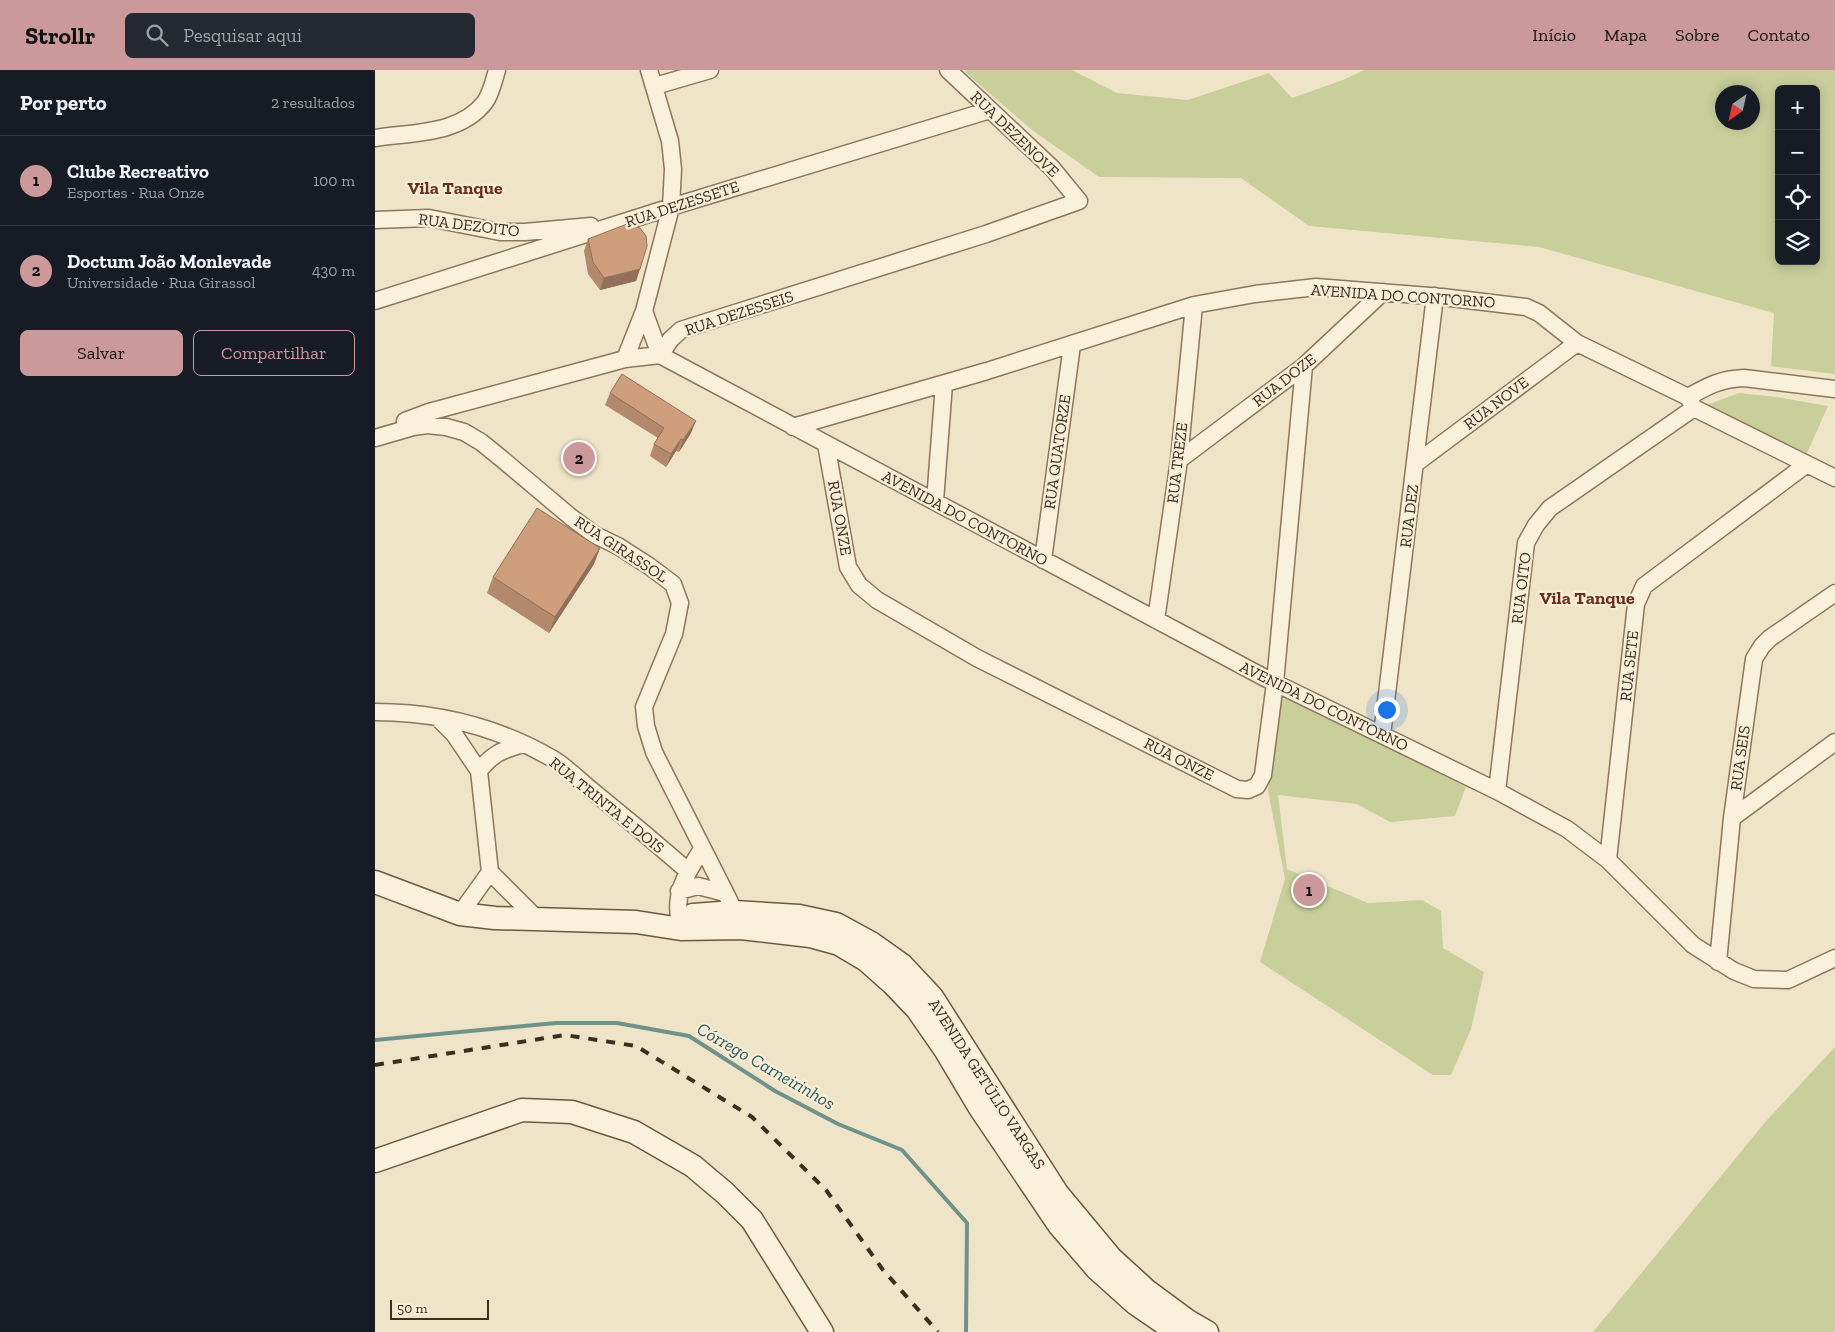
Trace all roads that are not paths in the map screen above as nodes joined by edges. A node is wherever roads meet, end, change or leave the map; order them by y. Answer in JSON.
{"nodes":[{"id":1,"x":497,"y":70,"type":"edge"},
{"id":2,"x":649,"y":70,"type":"edge"},
{"id":3,"x":710,"y":70,"type":"edge"},
{"id":4,"x":948,"y":70,"type":"edge"},
{"id":5,"x":655,"y":86,"type":"junction"},
{"id":6,"x":990,"y":110,"type":"junction"},
{"id":7,"x":375,"y":138,"type":"edge"},
{"id":8,"x":1079,"y":201,"type":"joint"},
{"id":9,"x":671,"y":207,"type":"junction"},
{"id":10,"x":375,"y":220,"type":"edge"},
{"id":11,"x":622,"y":224,"type":"junction"},
{"id":12,"x":1383,"y":292,"type":"junction"},
{"id":13,"x":1435,"y":296,"type":"junction"},
{"id":14,"x":375,"y":301,"type":"edge"},
{"id":15,"x":1194,"y":305,"type":"junction"},
{"id":16,"x":644,"y":311,"type":"junction"},
{"id":17,"x":1577,"y":343,"type":"junction"},
{"id":18,"x":1072,"y":345,"type":"junction"},
{"id":19,"x":660,"y":355,"type":"junction"},
{"id":20,"x":625,"y":358,"type":"junction"},
{"id":21,"x":1304,"y":366,"type":"junction"},
{"id":22,"x":944,"y":384,"type":"junction"},
{"id":23,"x":1835,"y":389,"type":"edge"},
{"id":24,"x":1691,"y":402,"type":"junction"},
{"id":25,"x":793,"y":427,"type":"junction"},
{"id":26,"x":375,"y":432,"type":"edge"},
{"id":27,"x":375,"y":438,"type":"edge"},
{"id":28,"x":826,"y":444,"type":"junction"},
{"id":29,"x":1179,"y":460,"type":"junction"},
{"id":30,"x":1415,"y":464,"type":"junction"},
{"id":31,"x":1807,"y":464,"type":"junction"},
{"id":32,"x":1835,"y":478,"type":"edge"},
{"id":33,"x":935,"y":501,"type":"junction"},
{"id":34,"x":1043,"y":560,"type":"junction"},
{"id":35,"x":1835,"y":593,"type":"edge"},
{"id":36,"x":1155,"y":620,"type":"junction"},
{"id":37,"x":1275,"y":683,"type":"junction"},
{"id":38,"x":375,"y":712,"type":"edge"},
{"id":39,"x":438,"y":718,"type":"junction"},
{"id":40,"x":1382,"y":735,"type":"junction"},
{"id":41,"x":1835,"y":742,"type":"edge"},
{"id":42,"x":523,"y":744,"type":"junction"},
{"id":43,"x":479,"y":771,"type":"junction"},
{"id":44,"x":1497,"y":791,"type":"junction"},
{"id":45,"x":1732,"y":818,"type":"junction"},
{"id":46,"x":702,"y":848,"type":"junction"},
{"id":47,"x":1608,"y":860,"type":"junction"},
{"id":48,"x":688,"y":871,"type":"junction"},
{"id":49,"x":489,"y":872,"type":"junction"},
{"id":50,"x":375,"y":882,"type":"edge"},
{"id":51,"x":679,"y":891,"type":"junction"},
{"id":52,"x":733,"y":911,"type":"junction"},
{"id":53,"x":460,"y":914,"type":"junction"},
{"id":54,"x":537,"y":919,"type":"junction"},
{"id":55,"x":679,"y":923,"type":"junction"},
{"id":56,"x":1835,"y":958,"type":"edge"},
{"id":57,"x":1717,"y":962,"type":"junction"},
{"id":58,"x":953,"y":1046,"type":"junction"},
{"id":59,"x":438,"y":1138,"type":"junction"},
{"id":60,"x":375,"y":1154,"type":"edge"},
{"id":61,"x":375,"y":1161,"type":"edge"},
{"id":62,"x":822,"y":1332,"type":"edge"},
{"id":63,"x":1177,"y":1332,"type":"edge"},
{"id":64,"x":1207,"y":1332,"type":"edge"}],
"edges":[{"from":1,"to":7,"type":"street"},
{"from":2,"to":5,"type":"street"},
{"from":3,"to":5,"type":"street"},
{"from":4,"to":6,"type":"street","name":"RUA DEZENOVE"},
{"from":5,"to":9,"type":"street"},
{"from":6,"to":8,"type":"street","name":"RUA DEZENOVE"},
{"from":6,"to":9,"type":"street","name":"RUA DEZESSETE"},
{"from":8,"to":19,"type":"street","name":"RUA DEZESSEIS"},
{"from":9,"to":11,"type":"street","name":"RUA DEZESSETE"},
{"from":9,"to":16,"type":"street"},
{"from":10,"to":11,"type":"street","name":"RUA DEZOITO"},
{"from":11,"to":14,"type":"street","name":"RUA DEZESSETE"},
{"from":12,"to":13,"type":"street","name":"AVENIDA DO CONTORNO"},
{"from":12,"to":15,"type":"street","name":"AVENIDA DO CONTORNO"},
{"from":12,"to":21,"type":"street","name":"RUA DOZE"},
{"from":13,"to":17,"type":"street","name":"AVENIDA DO CONTORNO"},
{"from":13,"to":30,"type":"street","name":"RUA DEZ"},
{"from":15,"to":18,"type":"street","name":"AVENIDA DO CONTORNO"},
{"from":15,"to":29,"type":"street","name":"RUA TREZE"},
{"from":16,"to":19,"type":"street"},
{"from":16,"to":20,"type":"street"},
{"from":17,"to":24,"type":"street","name":"AVENIDA DO CONTORNO"},
{"from":17,"to":30,"type":"street","name":"RUA NOVE"},
{"from":18,"to":22,"type":"street","name":"AVENIDA DO CONTORNO"},
{"from":18,"to":34,"type":"street","name":"RUA QUATORZE"},
{"from":19,"to":20,"type":"street"},
{"from":19,"to":25,"type":"street","name":"AVENIDA DO CONTORNO"},
{"from":20,"to":26,"type":"street"},
{"from":21,"to":29,"type":"street","name":"RUA DOZE"},
{"from":21,"to":37,"type":"street","name":"RUA ONZE"},
{"from":22,"to":25,"type":"street","name":"AVENIDA DO CONTORNO"},
{"from":22,"to":33,"type":"street"},
{"from":23,"to":24,"type":"street","name":"RUA OITO"},
{"from":24,"to":31,"type":"street","name":"AVENIDA DO CONTORNO"},
{"from":24,"to":44,"type":"street","name":"RUA OITO"},
{"from":25,"to":28,"type":"street","name":"AVENIDA DO CONTORNO"},
{"from":27,"to":46,"type":"street","name":"RUA GIRASSOL"},
{"from":28,"to":33,"type":"street","name":"AVENIDA DO CONTORNO"},
{"from":28,"to":37,"type":"street","name":"RUA ONZE"},
{"from":29,"to":36,"type":"street","name":"RUA TREZE"},
{"from":30,"to":40,"type":"street","name":"RUA DEZ"},
{"from":31,"to":32,"type":"street","name":"AVENIDA DO CONTORNO"},
{"from":31,"to":47,"type":"street","name":"RUA SETE"},
{"from":33,"to":34,"type":"street","name":"AVENIDA DO CONTORNO"},
{"from":34,"to":36,"type":"street","name":"AVENIDA DO CONTORNO"},
{"from":35,"to":45,"type":"street","name":"RUA SEIS"},
{"from":36,"to":37,"type":"street","name":"AVENIDA DO CONTORNO"},
{"from":37,"to":40,"type":"street","name":"AVENIDA DO CONTORNO"},
{"from":38,"to":39,"type":"street","name":"RUA TRINTA E DOIS"},
{"from":39,"to":42,"type":"street","name":"RUA TRINTA E DOIS"},
{"from":39,"to":43,"type":"street"},
{"from":40,"to":44,"type":"street","name":"AVENIDA DO CONTORNO"},
{"from":41,"to":45,"type":"street"},
{"from":42,"to":43,"type":"street"},
{"from":42,"to":48,"type":"street","name":"RUA TRINTA E DOIS"},
{"from":43,"to":49,"type":"street"},
{"from":44,"to":47,"type":"street","name":"AVENIDA DO CONTORNO"},
{"from":45,"to":57,"type":"street","name":"RUA SEIS"},
{"from":46,"to":48,"type":"street"},
{"from":46,"to":52,"type":"street","name":"RUA GIRASSOL"},
{"from":47,"to":57,"type":"street","name":"AVENIDA DO CONTORNO"},
{"from":48,"to":51,"type":"street"},
{"from":49,"to":53,"type":"street"},
{"from":49,"to":54,"type":"street"},
{"from":50,"to":53,"type":"main road","name":"AVENIDA GETÚLIO VARGAS"},
{"from":51,"to":52,"type":"street"},
{"from":51,"to":55,"type":"street"},
{"from":52,"to":55,"type":"main road","name":"AVENIDA GETÚLIO VARGAS"},
{"from":52,"to":58,"type":"main road","name":"AVENIDA GETÚLIO VARGAS"},
{"from":53,"to":54,"type":"main road","name":"AVENIDA GETÚLIO VARGAS"},
{"from":54,"to":55,"type":"main road","name":"AVENIDA GETÚLIO VARGAS"},
{"from":56,"to":57,"type":"street","name":"AVENIDA DO CONTORNO"},
{"from":58,"to":63,"type":"main road","name":"AVENIDA GETÚLIO VARGAS"},
{"from":58,"to":64,"type":"main road","name":"AVENIDA GETÚLIO VARGAS"},
{"from":59,"to":60,"type":"main road"},
{"from":59,"to":61,"type":"main road"},
{"from":59,"to":62,"type":"main road"}]}
